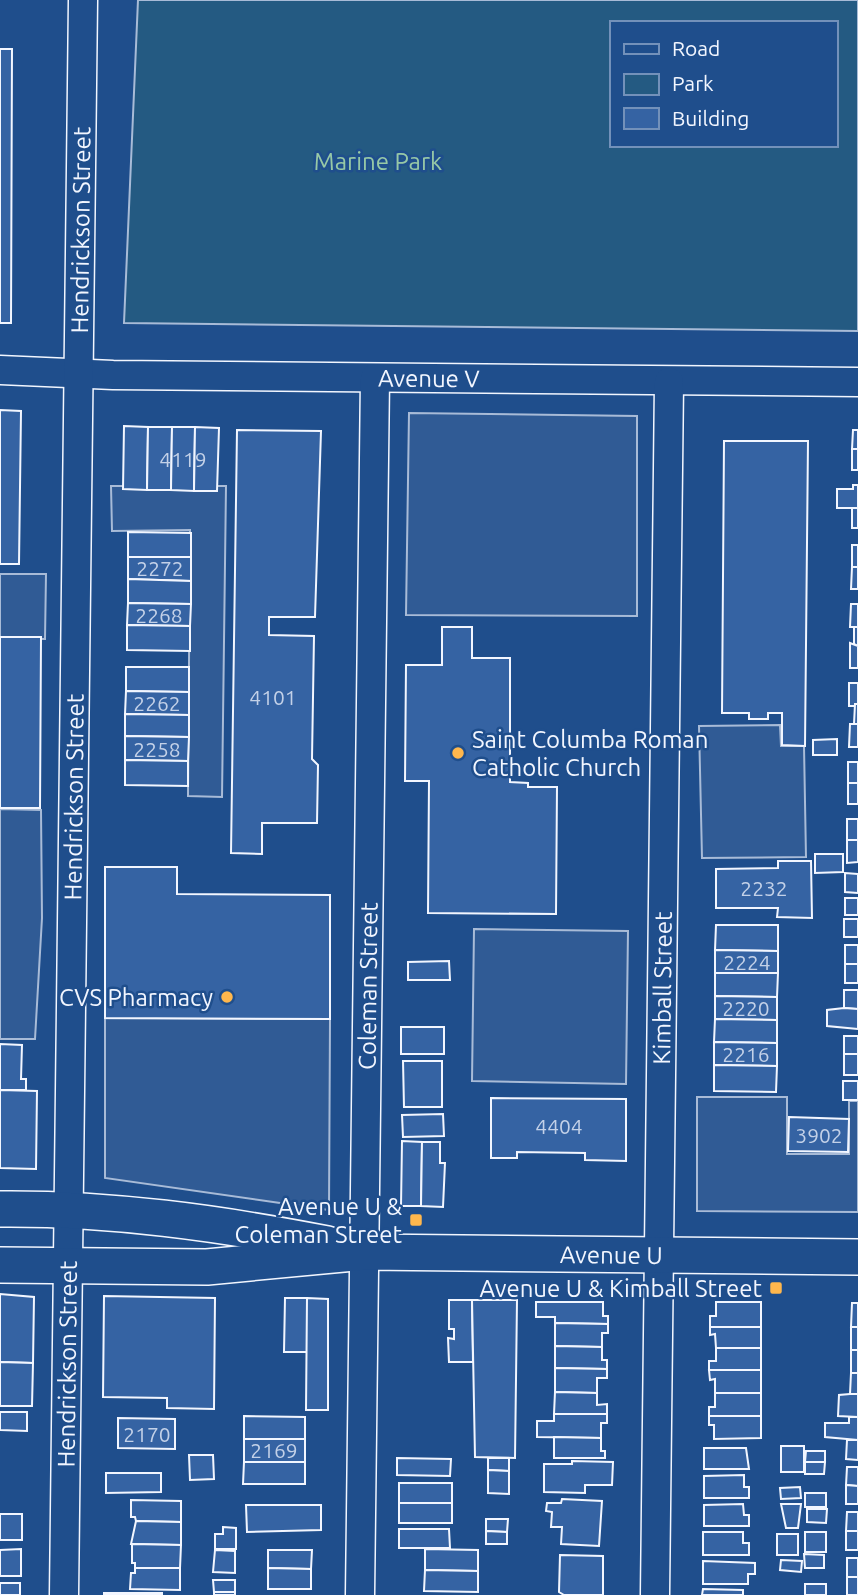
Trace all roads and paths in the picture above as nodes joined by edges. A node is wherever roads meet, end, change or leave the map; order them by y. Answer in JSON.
{"nodes":[{"id":1,"x":83,"y":0,"type":"edge"},
{"id":2,"x":0,"y":370,"type":"edge"},
{"id":3,"x":80,"y":374,"type":"junction"},
{"id":4,"x":375,"y":378,"type":"junction"},
{"id":5,"x":669,"y":382,"type":"junction"},
{"id":6,"x":858,"y":382,"type":"edge"},
{"id":7,"x":0,"y":1209,"type":"edge"},
{"id":8,"x":68,"y":1209,"type":"junction"},
{"id":9,"x":365,"y":1252,"type":"junction"},
{"id":10,"x":660,"y":1255,"type":"junction"},
{"id":11,"x":858,"y":1256,"type":"edge"},
{"id":12,"x":0,"y":1265,"type":"edge"},
{"id":13,"x":67,"y":1266,"type":"junction"},
{"id":14,"x":64,"y":1595,"type":"edge"},
{"id":15,"x":360,"y":1595,"type":"edge"},
{"id":16,"x":655,"y":1595,"type":"edge"}],
"edges":[{"from":1,"to":3,"type":"street","name":"Hendrickson Street"},
{"from":2,"to":3,"type":"street","name":"Avenue V"},
{"from":3,"to":4,"type":"street","name":"Avenue V"},
{"from":3,"to":8,"type":"street","name":"Hendrickson Street"},
{"from":4,"to":5,"type":"street","name":"Avenue V"},
{"from":4,"to":9,"type":"street","name":"Coleman Street"},
{"from":5,"to":6,"type":"street","name":"Avenue V"},
{"from":5,"to":10,"type":"street","name":"Kimball Street"},
{"from":7,"to":8,"type":"main road","name":"Avenue U"},
{"from":8,"to":9,"type":"main road","name":"Avenue U"},
{"from":8,"to":13,"type":"street","name":"Hendrickson Street"},
{"from":9,"to":10,"type":"main road","name":"Avenue U"},
{"from":9,"to":13,"type":"main road","name":"Avenue U"},
{"from":9,"to":15,"type":"street","name":"Coleman Street"},
{"from":10,"to":11,"type":"main road","name":"Avenue U"},
{"from":10,"to":16,"type":"street","name":"Kimball Street"},
{"from":12,"to":13,"type":"main road","name":"Avenue U"},
{"from":13,"to":14,"type":"street","name":"Hendrickson Street"}]}
